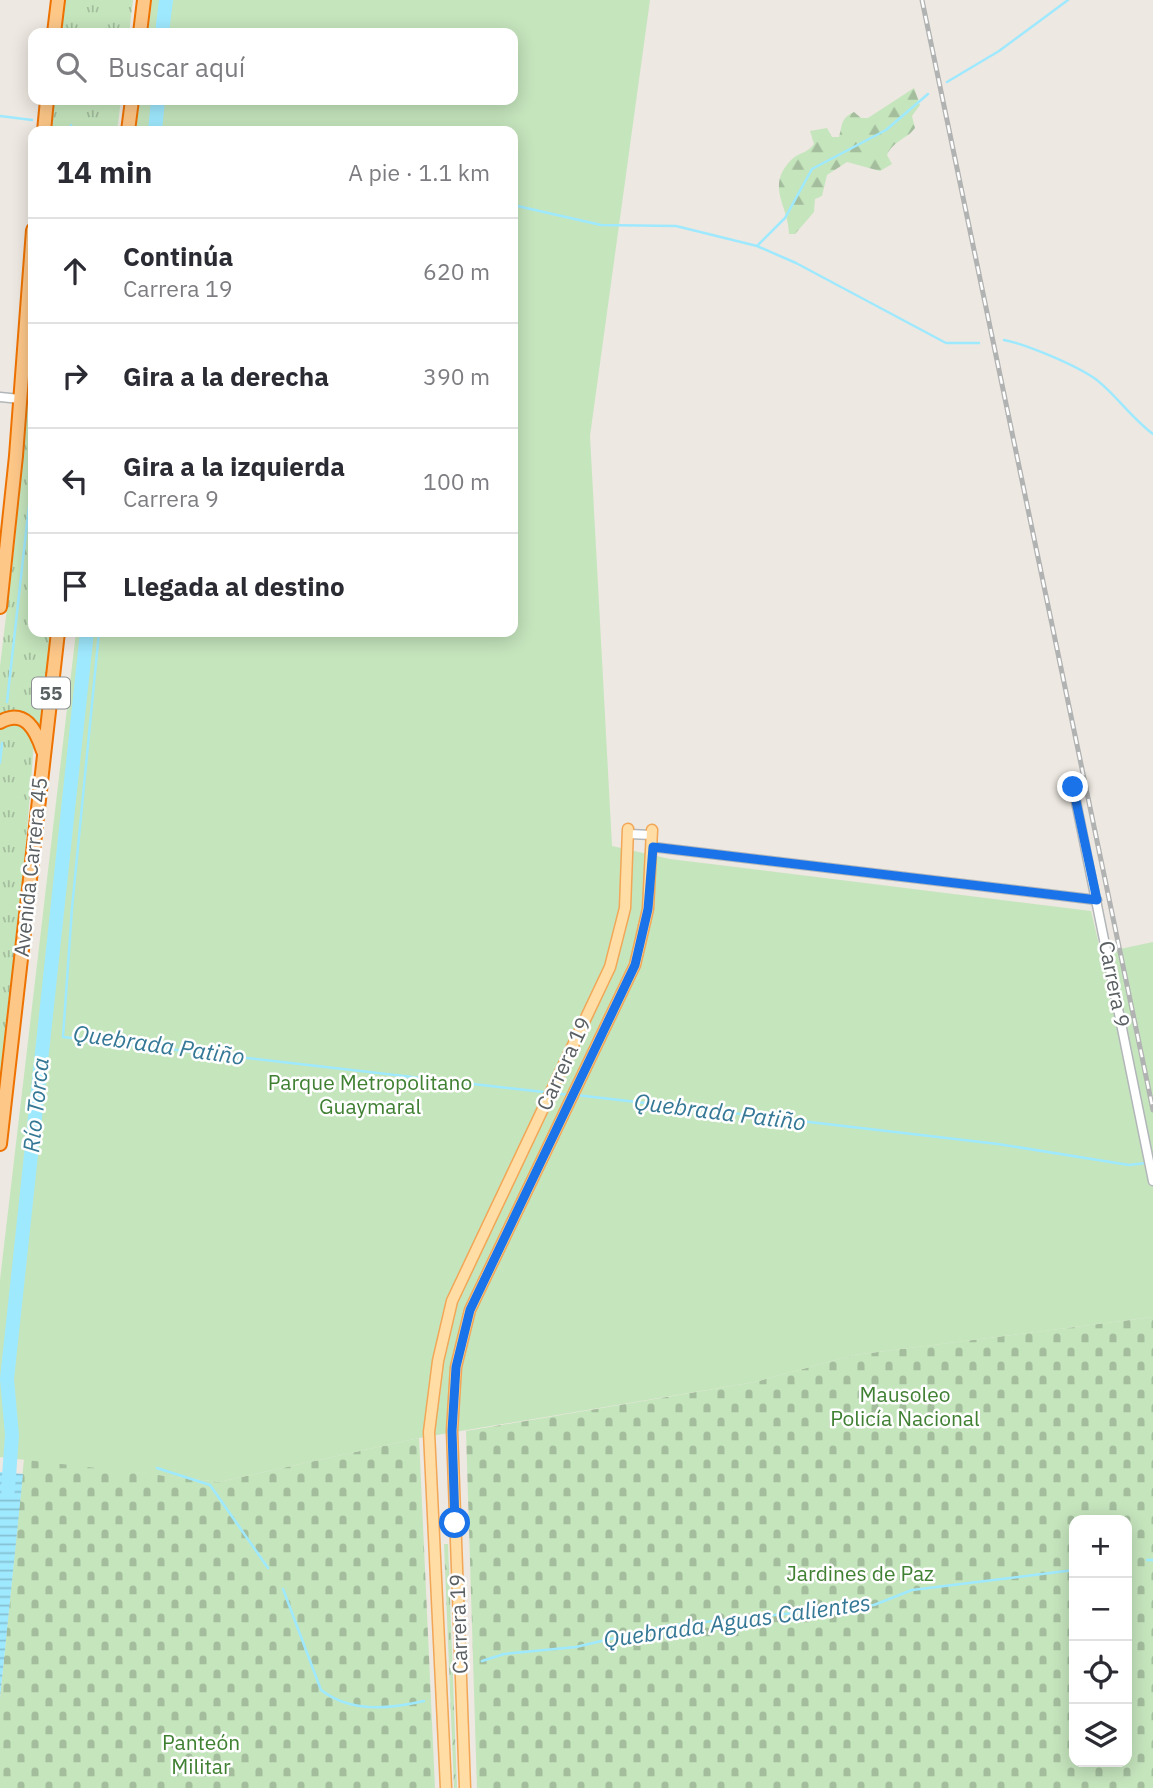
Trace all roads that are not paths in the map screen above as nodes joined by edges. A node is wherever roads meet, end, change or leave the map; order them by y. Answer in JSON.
{"nodes":[{"id":1,"x":58,"y":0,"type":"edge"},
{"id":2,"x":144,"y":0,"type":"edge"},
{"id":3,"x":55,"y":28,"type":"edge"},
{"id":4,"x":141,"y":28,"type":"edge"},
{"id":5,"x":47,"y":105,"type":"edge"},
{"id":6,"x":131,"y":105,"type":"edge"},
{"id":7,"x":44,"y":126,"type":"edge"},
{"id":8,"x":129,"y":126,"type":"edge"},
{"id":9,"x":28,"y":295,"type":"edge"},
{"id":10,"x":0,"y":397,"type":"edge"},
{"id":11,"x":20,"y":400,"type":"junction"},
{"id":12,"x":0,"y":607,"type":"edge"},
{"id":13,"x":57,"y":637,"type":"edge"},
{"id":14,"x":0,"y":722,"type":"edge"},
{"id":15,"x":44,"y":755,"type":"junction"},
{"id":16,"x":1073,"y":787,"type":"dead end"},
{"id":17,"x":629,"y":831,"type":"joint"},
{"id":18,"x":652,"y":832,"type":"joint"},
{"id":19,"x":653,"y":847,"type":"junction"},
{"id":20,"x":1097,"y":900,"type":"junction"},
{"id":21,"x":0,"y":1144,"type":"edge"},
{"id":22,"x":1153,"y":1181,"type":"edge"},
{"id":23,"x":446,"y":1788,"type":"edge"},
{"id":24,"x":465,"y":1788,"type":"edge"}],
"edges":[{"from":1,"to":3,"type":"highway"},
{"from":2,"to":4,"type":"highway"},
{"from":5,"to":7,"type":"highway"},
{"from":6,"to":8,"type":"highway"},
{"from":9,"to":11,"type":"highway"},
{"from":10,"to":11,"type":"street"},
{"from":11,"to":12,"type":"highway"},
{"from":13,"to":15,"type":"highway","name":"Avenida Carrera 45","number":"55"},
{"from":14,"to":15,"type":"highway"},
{"from":15,"to":21,"type":"highway","name":"Avenida Carrera 45","number":"55"},
{"from":16,"to":20,"type":"street","name":"Carrera 9"},
{"from":17,"to":18,"type":"street"},
{"from":17,"to":23,"type":"main road","name":"Carrera 19"},
{"from":18,"to":19,"type":"main road","name":"Carrera 19"},
{"from":19,"to":20,"type":"street"},
{"from":19,"to":24,"type":"main road","name":"Carrera 19"},
{"from":20,"to":22,"type":"street","name":"Carrera 9"}]}
